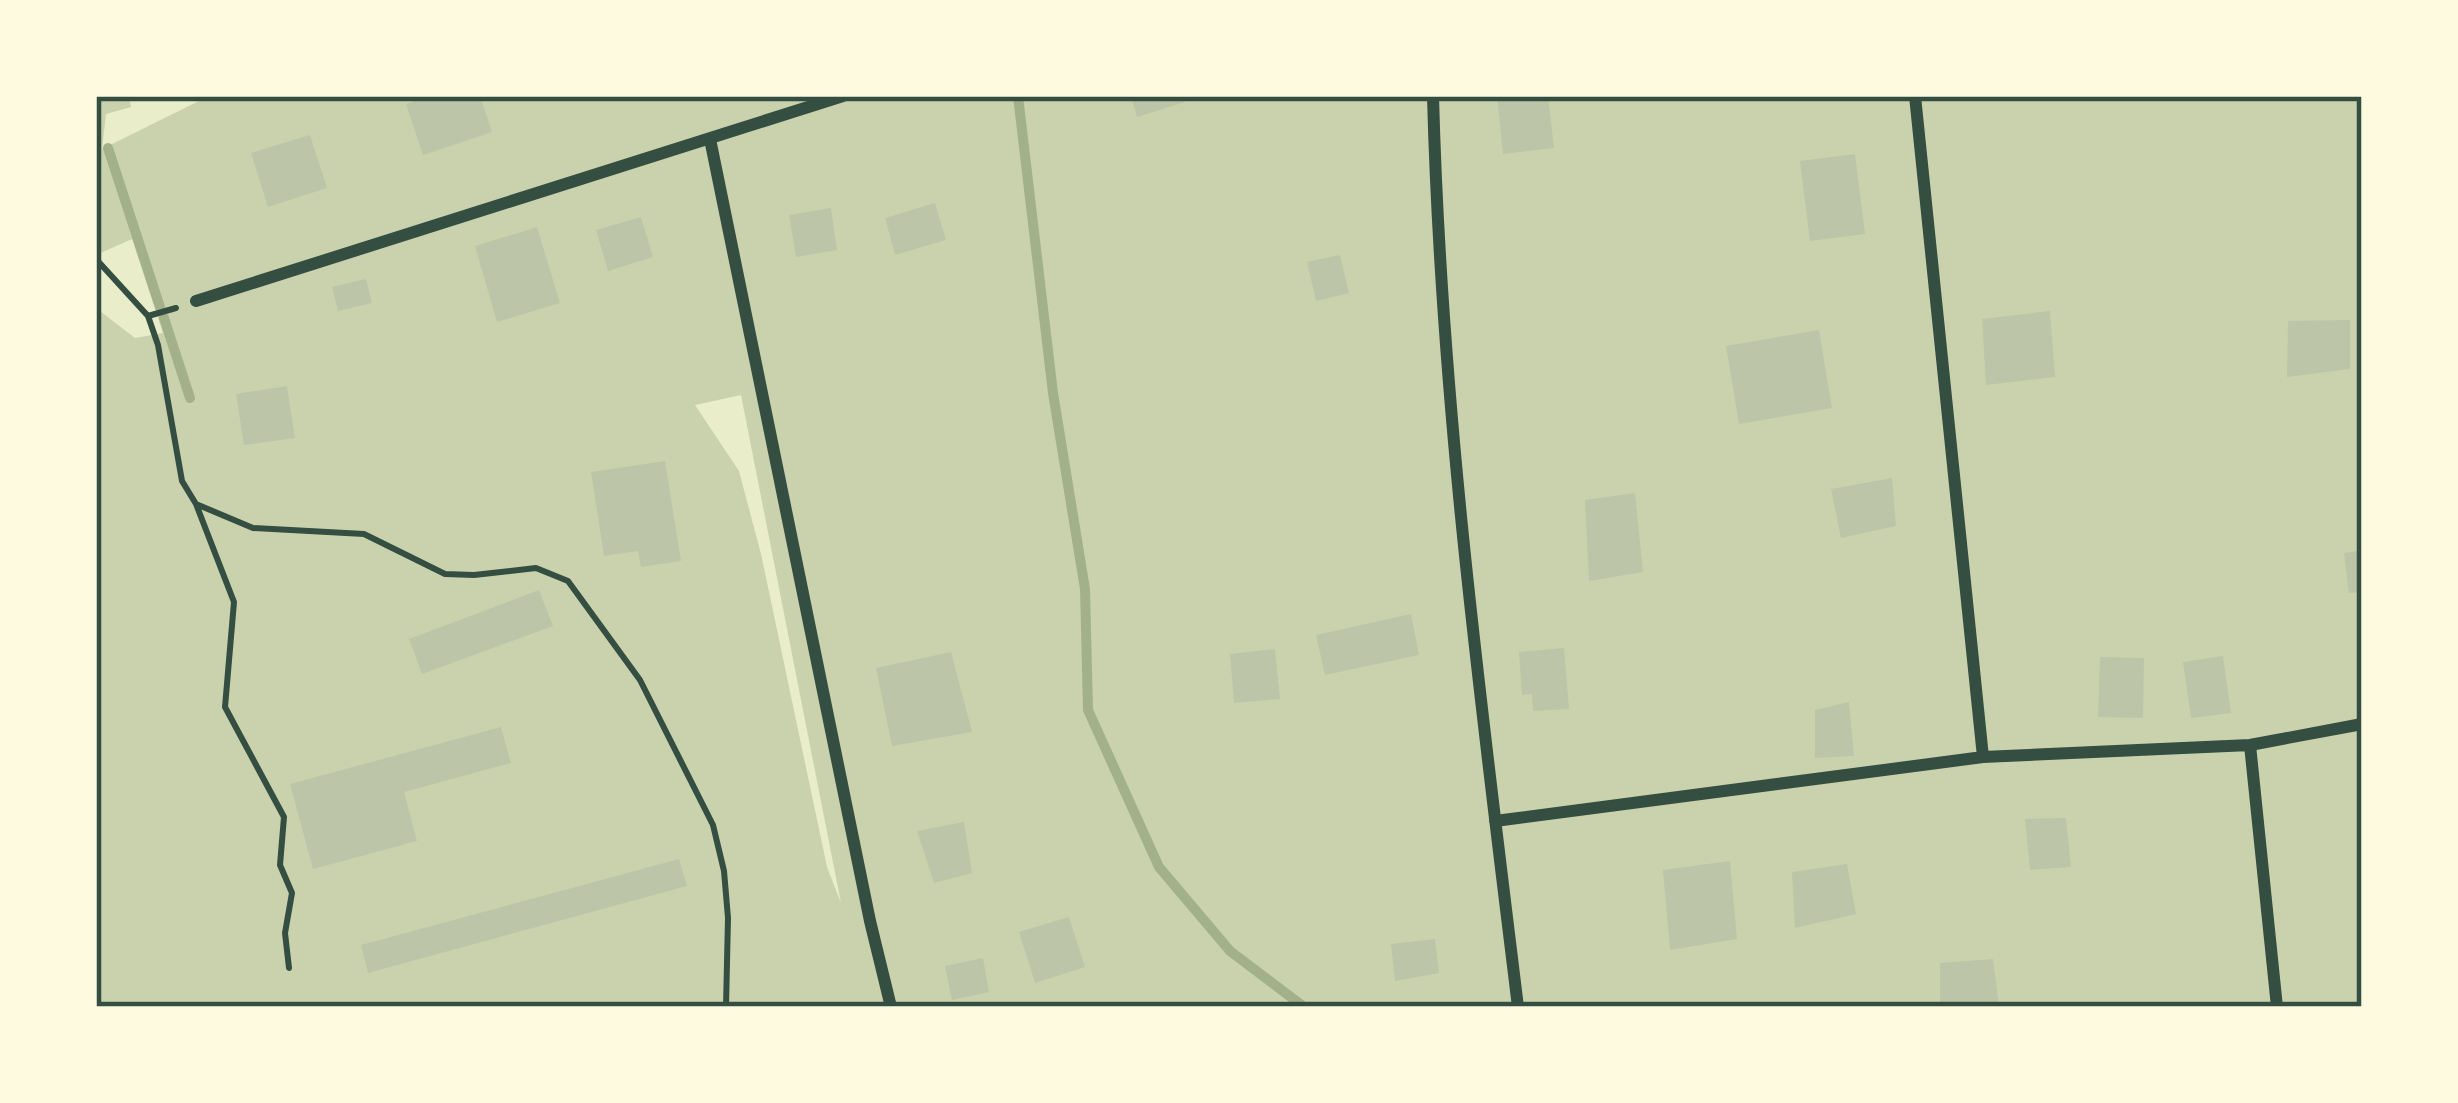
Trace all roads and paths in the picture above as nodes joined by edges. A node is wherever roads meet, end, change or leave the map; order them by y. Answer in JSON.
{"nodes":[{"id":1,"x":843,"y":96,"type":"edge"},
{"id":2,"x":1433,"y":96,"type":"edge"},
{"id":3,"x":1915,"y":96,"type":"edge"},
{"id":4,"x":710,"y":139,"type":"junction"},
{"id":5,"x":96,"y":259,"type":"edge"},
{"id":6,"x":196,"y":301,"type":"dead end"},
{"id":7,"x":196,"y":504,"type":"junction"},
{"id":8,"x":2362,"y":724,"type":"edge"},
{"id":9,"x":2250,"y":745,"type":"junction"},
{"id":10,"x":1983,"y":757,"type":"junction"},
{"id":11,"x":1495,"y":821,"type":"junction"},
{"id":12,"x":289,"y":968,"type":"dead end"},
{"id":13,"x":726,"y":1007,"type":"edge"},
{"id":14,"x":891,"y":1007,"type":"edge"},
{"id":15,"x":1518,"y":1007,"type":"edge"},
{"id":16,"x":2277,"y":1007,"type":"edge"}],
"edges":[{"from":1,"to":4,"type":"street"},
{"from":2,"to":11,"type":"street"},
{"from":3,"to":10,"type":"street"},
{"from":4,"to":6,"type":"street"},
{"from":4,"to":14,"type":"street"},
{"from":5,"to":7,"type":"path"},
{"from":7,"to":12,"type":"path"},
{"from":7,"to":13,"type":"path"},
{"from":8,"to":9,"type":"street"},
{"from":9,"to":10,"type":"street"},
{"from":9,"to":16,"type":"street"},
{"from":10,"to":11,"type":"street"},
{"from":11,"to":15,"type":"street"}]}
